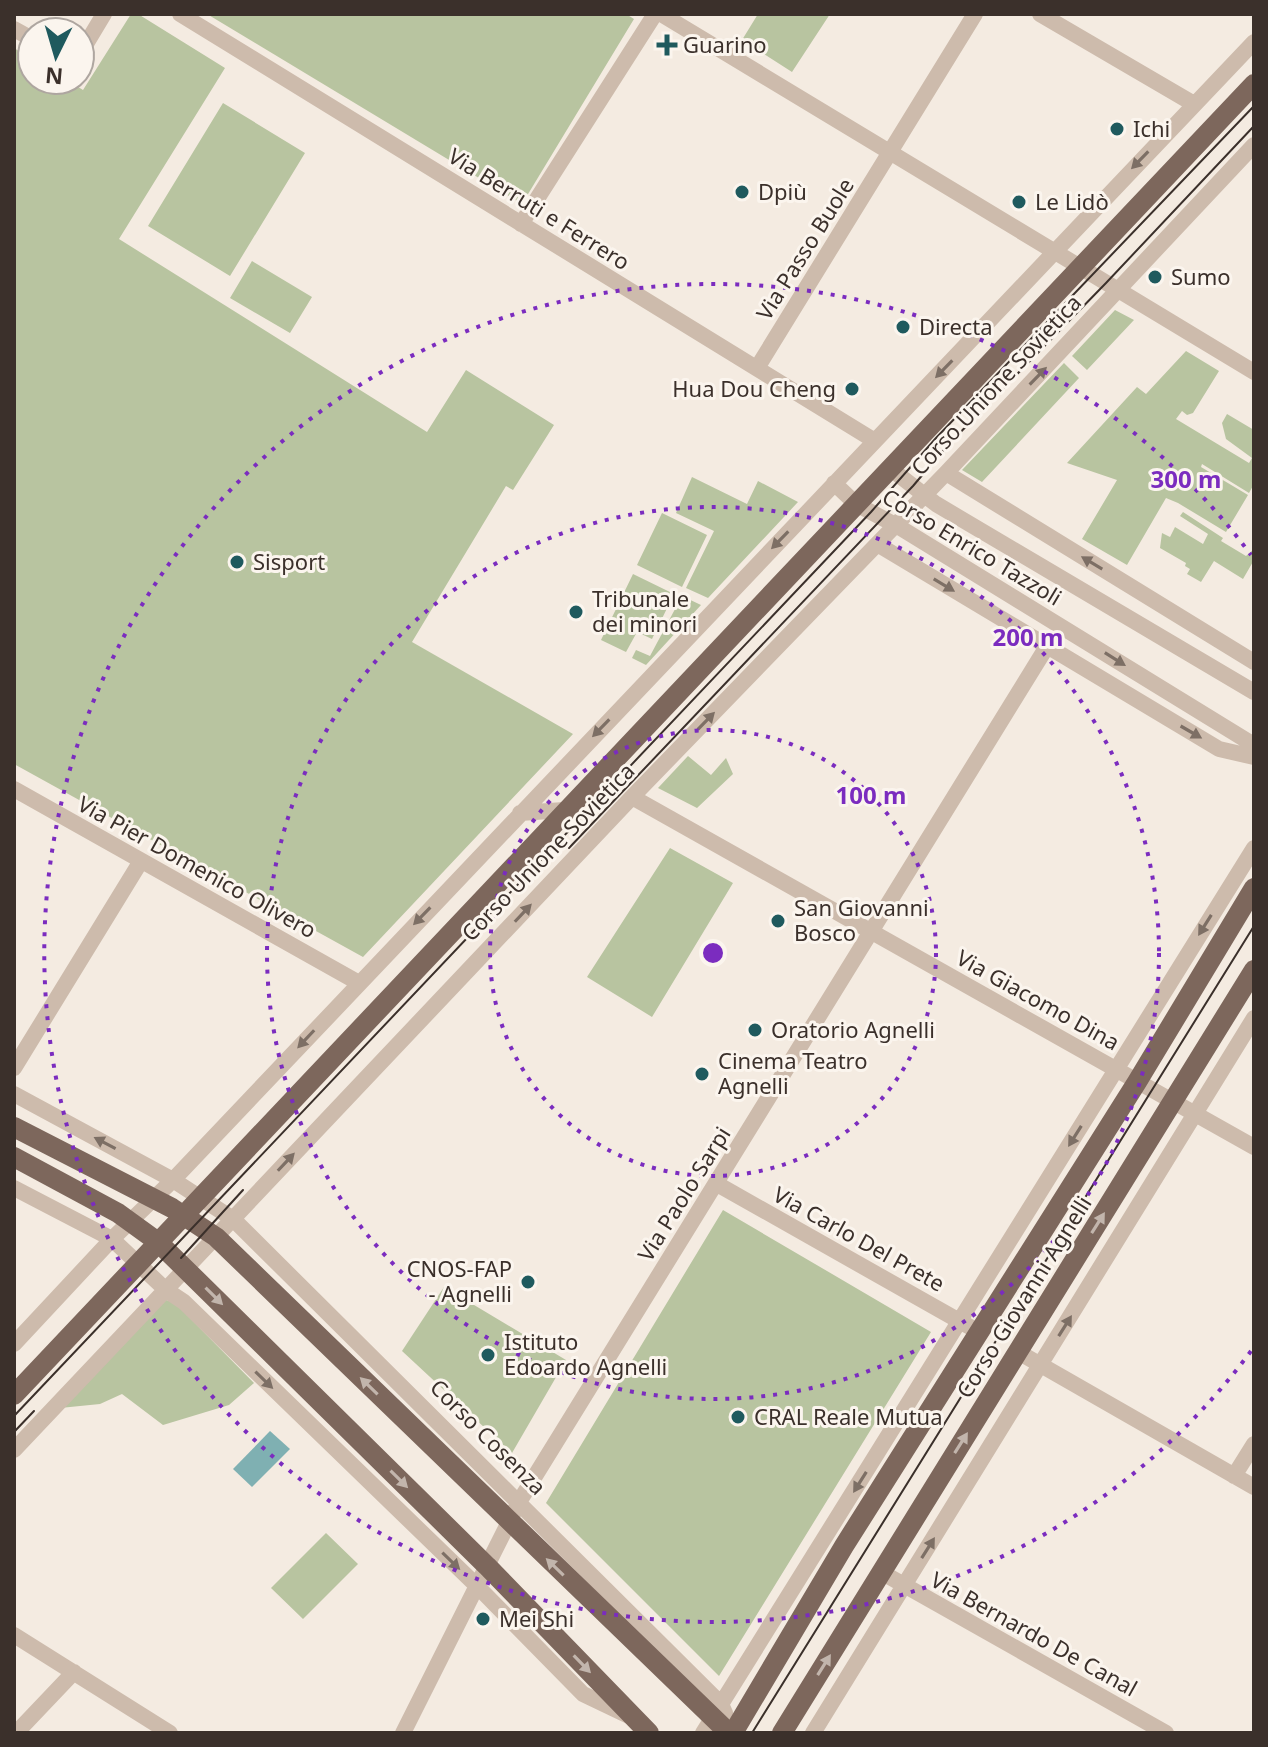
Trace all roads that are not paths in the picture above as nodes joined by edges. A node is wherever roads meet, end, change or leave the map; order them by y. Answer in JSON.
{"nodes":[{"id":1,"x":180,"y":14,"type":"edge"},
{"id":2,"x":655,"y":14,"type":"edge"},
{"id":3,"x":661,"y":14,"type":"edge"},
{"id":4,"x":975,"y":14,"type":"edge"},
{"id":5,"x":1040,"y":14,"type":"edge"},
{"id":6,"x":1254,"y":42,"type":"edge"},
{"id":7,"x":1254,"y":84,"type":"edge"},
{"id":8,"x":1194,"y":104,"type":"junction"},
{"id":9,"x":1254,"y":145,"type":"edge"},
{"id":10,"x":890,"y":152,"type":"junction"},
{"id":11,"x":521,"y":224,"type":"junction"},
{"id":12,"x":1056,"y":253,"type":"junction"},
{"id":13,"x":1081,"y":269,"type":"junction"},
{"id":14,"x":1119,"y":290,"type":"junction"},
{"id":15,"x":757,"y":368,"type":"junction"},
{"id":16,"x":1254,"y":372,"type":"edge"},
{"id":17,"x":875,"y":441,"type":"junction"},
{"id":18,"x":891,"y":469,"type":"junction"},
{"id":19,"x":946,"y":473,"type":"junction"},
{"id":20,"x":834,"y":483,"type":"junction"},
{"id":21,"x":925,"y":495,"type":"junction"},
{"id":22,"x":856,"y":504,"type":"junction"},
{"id":23,"x":896,"y":525,"type":"junction"},
{"id":24,"x":877,"y":544,"type":"junction"},
{"id":25,"x":1046,"y":648,"type":"junction"},
{"id":26,"x":1254,"y":662,"type":"edge"},
{"id":27,"x":1254,"y":692,"type":"edge"},
{"id":28,"x":1254,"y":745,"type":"edge"},
{"id":29,"x":1254,"y":757,"type":"edge"},
{"id":30,"x":14,"y":789,"type":"edge"},
{"id":31,"x":632,"y":797,"type":"junction"},
{"id":32,"x":564,"y":810,"type":"junction"},
{"id":33,"x":520,"y":813,"type":"junction"},
{"id":34,"x":1254,"y":848,"type":"edge"},
{"id":35,"x":141,"y":861,"type":"junction"},
{"id":36,"x":1254,"y":888,"type":"edge"},
{"id":37,"x":871,"y":932,"type":"junction"},
{"id":38,"x":1254,"y":970,"type":"edge"},
{"id":39,"x":359,"y":983,"type":"junction"},
{"id":40,"x":1254,"y":1018,"type":"edge"},
{"id":41,"x":14,"y":1068,"type":"edge"},
{"id":42,"x":1115,"y":1069,"type":"junction"},
{"id":43,"x":1137,"y":1082,"type":"junction"},
{"id":44,"x":14,"y":1094,"type":"edge"},
{"id":45,"x":1173,"y":1102,"type":"junction"},
{"id":46,"x":1195,"y":1114,"type":"junction"},
{"id":47,"x":14,"y":1127,"type":"edge"},
{"id":48,"x":1254,"y":1147,"type":"edge"},
{"id":49,"x":14,"y":1157,"type":"edge"},
{"id":50,"x":173,"y":1180,"type":"junction"},
{"id":51,"x":717,"y":1184,"type":"junction"},
{"id":52,"x":14,"y":1188,"type":"edge"},
{"id":53,"x":199,"y":1197,"type":"junction"},
{"id":54,"x":155,"y":1199,"type":"junction"},
{"id":55,"x":183,"y":1214,"type":"junction"},
{"id":56,"x":233,"y":1219,"type":"junction"},
{"id":57,"x":132,"y":1222,"type":"junction"},
{"id":58,"x":216,"y":1237,"type":"junction"},
{"id":59,"x":112,"y":1239,"type":"junction"},
{"id":60,"x":158,"y":1242,"type":"junction"},
{"id":61,"x":138,"y":1262,"type":"junction"},
{"id":62,"x":186,"y":1268,"type":"junction"},
{"id":63,"x":166,"y":1290,"type":"junction"},
{"id":64,"x":960,"y":1321,"type":"junction"},
{"id":65,"x":980,"y":1332,"type":"junction"},
{"id":66,"x":14,"y":1344,"type":"edge"},
{"id":67,"x":1018,"y":1352,"type":"junction"},
{"id":68,"x":1040,"y":1366,"type":"junction"},
{"id":69,"x":14,"y":1395,"type":"edge"},
{"id":70,"x":1254,"y":1444,"type":"edge"},
{"id":71,"x":14,"y":1450,"type":"edge"},
{"id":72,"x":1234,"y":1476,"type":"junction"},
{"id":73,"x":1254,"y":1487,"type":"edge"},
{"id":74,"x":519,"y":1502,"type":"junction"},
{"id":75,"x":509,"y":1522,"type":"junction"},
{"id":76,"x":836,"y":1540,"type":"junction"},
{"id":77,"x":487,"y":1566,"type":"junction"},
{"id":78,"x":881,"y":1572,"type":"junction"},
{"id":79,"x":477,"y":1586,"type":"junction"},
{"id":80,"x":904,"y":1586,"type":"junction"},
{"id":81,"x":14,"y":1635,"type":"edge"},
{"id":82,"x":74,"y":1672,"type":"junction"},
{"id":83,"x":643,"y":1727,"type":"edge"},
{"id":84,"x":722,"y":1727,"type":"edge"},
{"id":85,"x":782,"y":1732,"type":"edge"},
{"id":86,"x":16,"y":1733,"type":"edge"},
{"id":87,"x":170,"y":1733,"type":"edge"},
{"id":88,"x":403,"y":1733,"type":"edge"},
{"id":89,"x":813,"y":1733,"type":"edge"},
{"id":90,"x":1166,"y":1733,"type":"edge"}],
"edges":[{"from":1,"to":11,"type":"street","name":"Via Berruti e Ferrero"},
{"from":2,"to":11,"type":"street"},
{"from":3,"to":10,"type":"street"},
{"from":4,"to":10,"type":"street","name":"Via Passo Buole"},
{"from":5,"to":8,"type":"street"},
{"from":6,"to":8,"type":"street","name":"Corso Unione Sovietica"},
{"from":7,"to":13,"type":"main road","name":"Corso Unione Sovietica"},
{"from":8,"to":12,"type":"street","name":"Corso Unione Sovietica","one_way":true},
{"from":9,"to":14,"type":"street","name":"Corso Unione Sovietica"},
{"from":10,"to":12,"type":"street"},
{"from":10,"to":15,"type":"street","name":"Via Passo Buole"},
{"from":11,"to":15,"type":"street","name":"Via Berruti e Ferrero"},
{"from":12,"to":13,"type":"street"},
{"from":12,"to":17,"type":"street","name":"Corso Unione Sovietica","one_way":true},
{"from":13,"to":14,"type":"street","name":"Corso Unione Sovietica"},
{"from":13,"to":18,"type":"main road","name":"Corso Unione Sovietica"},
{"from":14,"to":16,"type":"street"},
{"from":19,"to":14,"type":"street","name":"Corso Unione Sovietica","one_way":true},
{"from":15,"to":17,"type":"street","name":"Via Berruti e Ferrero"},
{"from":17,"to":20,"type":"street","name":"Corso Unione Sovietica"},
{"from":18,"to":21,"type":"street","name":"Corso Enrico Tazzoli"},
{"from":18,"to":22,"type":"main road","name":"Corso Unione Sovietica"},
{"from":19,"to":21,"type":"street","name":"Corso Unione Sovietica"},
{"from":26,"to":19,"type":"street","one_way":true},
{"from":20,"to":22,"type":"street","name":"Corso Enrico Tazzoli"},
{"from":20,"to":33,"type":"street","name":"Corso Unione Sovietica","one_way":true},
{"from":21,"to":23,"type":"street","name":"Corso Unione Sovietica"},
{"from":21,"to":27,"type":"street","name":"Corso Enrico Tazzoli"},
{"from":22,"to":23,"type":"street","name":"Corso Enrico Tazzoli"},
{"from":22,"to":32,"type":"main road","name":"Corso Unione Sovietica"},
{"from":23,"to":24,"type":"street","name":"Corso Unione Sovietica"},
{"from":23,"to":28,"type":"street","name":"Corso Enrico Tazzoli","one_way":true},
{"from":24,"to":25,"type":"street","one_way":true},
{"from":31,"to":24,"type":"street","name":"Corso Unione Sovietica","one_way":true},
{"from":25,"to":29,"type":"street","one_way":true},
{"from":25,"to":37,"type":"street","name":"Via Paolo Sarpi"},
{"from":30,"to":35,"type":"street","name":"Via Pier Domenico Olivero"},
{"from":31,"to":37,"type":"street","name":"Via Giacomo Dina"},
{"from":56,"to":31,"type":"street","name":"Corso Unione Sovietica","one_way":true},
{"from":32,"to":33,"type":"street","name":"Corso Unione Sovietica"},
{"from":32,"to":53,"type":"main road","name":"Corso Unione Sovietica"},
{"from":33,"to":39,"type":"street","name":"Corso Unione Sovietica","one_way":true},
{"from":34,"to":42,"type":"street","name":"Corso Giovanni Agnelli","one_way":true},
{"from":35,"to":39,"type":"street","name":"Via Pier Domenico Olivero"},
{"from":35,"to":41,"type":"street"},
{"from":36,"to":43,"type":"main road","name":"Corso Giovanni Agnelli"},
{"from":37,"to":42,"type":"street","name":"Via Giacomo Dina"},
{"from":37,"to":51,"type":"street","name":"Via Paolo Sarpi"},
{"from":38,"to":45,"type":"main road","name":"Corso Giovanni Agnelli"},
{"from":39,"to":50,"type":"street","name":"Corso Unione Sovietica","one_way":true},
{"from":40,"to":46,"type":"street"},
{"from":42,"to":43,"type":"street","name":"Via Giacomo Dina"},
{"from":42,"to":64,"type":"street","name":"Corso Giovanni Agnelli","one_way":true},
{"from":43,"to":45,"type":"street","name":"Via Giacomo Dina"},
{"from":43,"to":65,"type":"main road","name":"Corso Giovanni Agnelli"},
{"from":50,"to":44,"type":"street","name":"Corso Cosenza","one_way":true},
{"from":45,"to":46,"type":"street","name":"Via Giacomo Dina"},
{"from":67,"to":45,"type":"main road","name":"Corso Giovanni Agnelli","one_way":true},
{"from":46,"to":48,"type":"street","name":"Via Giacomo Dina"},
{"from":68,"to":46,"type":"street","one_way":true},
{"from":47,"to":54,"type":"main road","name":"Corso Cosenza"},
{"from":49,"to":57,"type":"main road"},
{"from":50,"to":53,"type":"street","name":"Corso Cosenza"},
{"from":50,"to":54,"type":"street","name":"Corso Unione Sovietica"},
{"from":51,"to":64,"type":"street","name":"Via Carlo Del Prete"},
{"from":51,"to":74,"type":"street","name":"Via Paolo Sarpi"},
{"from":52,"to":59,"type":"street"},
{"from":53,"to":55,"type":"main road","name":"Corso Unione Sovietica"},
{"from":53,"to":56,"type":"street","name":"Corso Cosenza"},
{"from":54,"to":55,"type":"main road","name":"Corso Cosenza"},
{"from":54,"to":57,"type":"street","name":"Corso Unione Sovietica"},
{"from":55,"to":58,"type":"main road","name":"Corso Cosenza"},
{"from":55,"to":60,"type":"main road","name":"Corso Unione Sovietica"},
{"from":56,"to":58,"type":"street","name":"Corso Unione Sovietica"},
{"from":56,"to":74,"type":"street","name":"Corso Cosenza"},
{"from":57,"to":59,"type":"street","name":"Corso Unione Sovietica"},
{"from":57,"to":60,"type":"main road"},
{"from":58,"to":62,"type":"street","name":"Corso Unione Sovietica"},
{"from":75,"to":58,"type":"main road","name":"Corso Cosenza","one_way":true},
{"from":59,"to":61,"type":"street"},
{"from":59,"to":66,"type":"street","name":"Corso Unione Sovietica"},
{"from":60,"to":61,"type":"main road","name":"Corso Unione Sovietica"},
{"from":60,"to":62,"type":"main road"},
{"from":61,"to":63,"type":"street"},
{"from":61,"to":69,"type":"main road","name":"Corso Unione Sovietica"},
{"from":62,"to":63,"type":"street","name":"Corso Unione Sovietica"},
{"from":62,"to":77,"type":"main road","one_way":true},
{"from":63,"to":71,"type":"street","name":"Corso Unione Sovietica"},
{"from":63,"to":79,"type":"street","one_way":true},
{"from":64,"to":65,"type":"street","name":"Via Carlo Del Prete"},
{"from":64,"to":76,"type":"street","name":"Corso Giovanni Agnelli","one_way":true},
{"from":65,"to":76,"type":"main road","name":"Corso Giovanni Agnelli"},
{"from":67,"to":68,"type":"street"},
{"from":78,"to":67,"type":"main road","name":"Corso Giovanni Agnelli","one_way":true},
{"from":68,"to":72,"type":"street"},
{"from":80,"to":68,"type":"street","one_way":true},
{"from":70,"to":72,"type":"street"},
{"from":72,"to":73,"type":"street"},
{"from":74,"to":75,"type":"street","name":"Via Paolo Sarpi"},
{"from":74,"to":84,"type":"street","name":"Corso Cosenza"},
{"from":75,"to":77,"type":"street","name":"Via Paolo Sarpi"},
{"from":84,"to":75,"type":"main road","name":"Corso Cosenza","one_way":true},
{"from":76,"to":84,"type":"street","name":"Corso Giovanni Agnelli"},
{"from":76,"to":84,"type":"main road","name":"Corso Giovanni Agnelli"},
{"from":77,"to":79,"type":"street","name":"Via Paolo Sarpi"},
{"from":77,"to":83,"type":"main road","one_way":true},
{"from":78,"to":80,"type":"street","name":"Via Bernardo De Canal"},
{"from":85,"to":78,"type":"main road","name":"Corso Giovanni Agnelli","one_way":true},
{"from":79,"to":83,"type":"street"},
{"from":79,"to":88,"type":"street","name":"Via Paolo Sarpi"},
{"from":80,"to":89,"type":"street"},
{"from":80,"to":90,"type":"street","name":"Via Bernardo De Canal"},
{"from":81,"to":82,"type":"street"},
{"from":82,"to":86,"type":"street"},
{"from":82,"to":87,"type":"street"}]}
